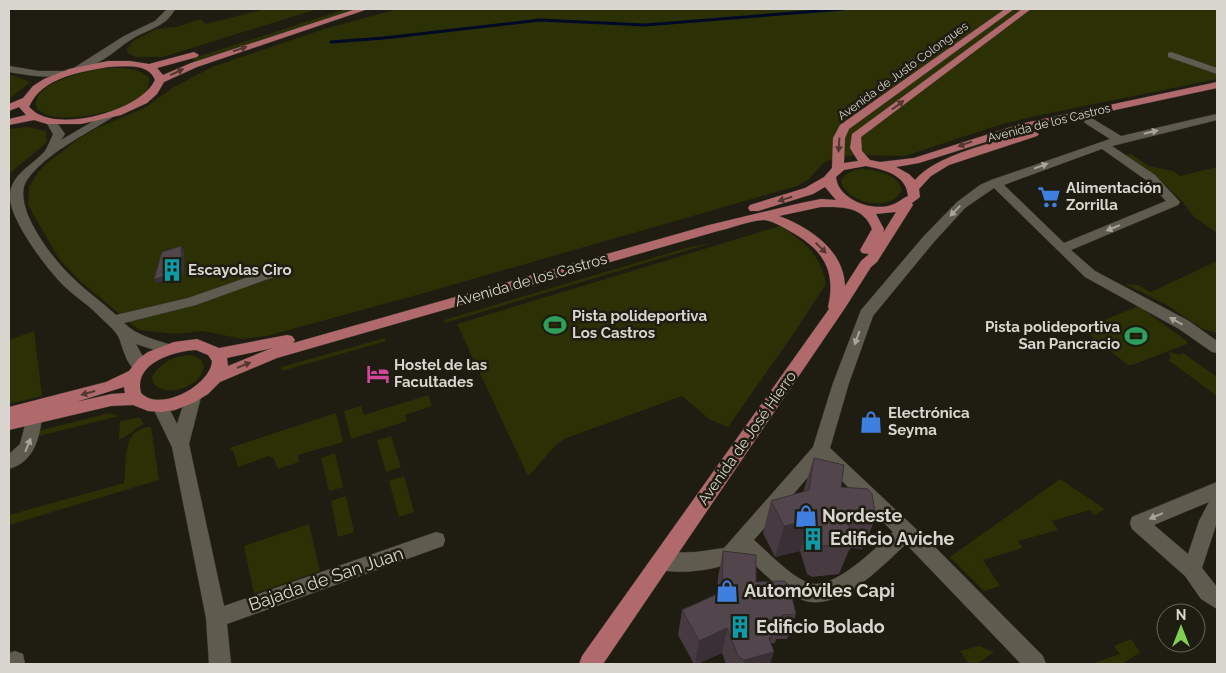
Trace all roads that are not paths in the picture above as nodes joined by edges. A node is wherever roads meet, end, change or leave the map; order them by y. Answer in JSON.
{"nodes":[{"id":1,"x":171,"y":9,"type":"edge"},
{"id":2,"x":338,"y":9,"type":"edge"},
{"id":3,"x":364,"y":9,"type":"edge"},
{"id":4,"x":1010,"y":9,"type":"edge"},
{"id":5,"x":1027,"y":9,"type":"edge"},
{"id":6,"x":121,"y":44,"type":"junction"},
{"id":7,"x":1171,"y":55,"type":"dead end"},
{"id":8,"x":124,"y":64,"type":"junction"},
{"id":9,"x":148,"y":67,"type":"junction"},
{"id":10,"x":9,"y":69,"type":"edge"},
{"id":11,"x":24,"y":71,"type":"junction"},
{"id":12,"x":1217,"y":71,"type":"edge"},
{"id":13,"x":71,"y":72,"type":"junction"},
{"id":14,"x":160,"y":80,"type":"junction"},
{"id":15,"x":41,"y":85,"type":"junction"},
{"id":16,"x":1217,"y":86,"type":"edge"},
{"id":17,"x":1217,"y":94,"type":"edge"},
{"id":18,"x":26,"y":100,"type":"junction"},
{"id":19,"x":9,"y":108,"type":"edge"},
{"id":20,"x":109,"y":115,"type":"junction"},
{"id":21,"x":1217,"y":117,"type":"edge"},
{"id":22,"x":34,"y":118,"type":"junction"},
{"id":23,"x":1089,"y":121,"type":"junction"},
{"id":24,"x":9,"y":122,"type":"edge"},
{"id":25,"x":50,"y":122,"type":"junction"},
{"id":26,"x":1119,"y":140,"type":"junction"},
{"id":27,"x":1104,"y":145,"type":"junction"},
{"id":28,"x":49,"y":153,"type":"junction"},
{"id":29,"x":866,"y":163,"type":"junction"},
{"id":30,"x":882,"y":165,"type":"junction"},
{"id":31,"x":834,"y":173,"type":"junction"},
{"id":32,"x":995,"y":183,"type":"junction"},
{"id":33,"x":914,"y":188,"type":"junction"},
{"id":34,"x":907,"y":205,"type":"junction"},
{"id":35,"x":856,"y":206,"type":"junction"},
{"id":36,"x":764,"y":215,"type":"junction"},
{"id":37,"x":1062,"y":249,"type":"junction"},
{"id":38,"x":866,"y":264,"type":"junction"},
{"id":39,"x":277,"y":271,"type":"dead end"},
{"id":40,"x":833,"y":314,"type":"junction"},
{"id":41,"x":119,"y":327,"type":"junction"},
{"id":42,"x":1217,"y":348,"type":"edge"},
{"id":43,"x":167,"y":349,"type":"junction"},
{"id":44,"x":217,"y":354,"type":"junction"},
{"id":45,"x":137,"y":371,"type":"junction"},
{"id":46,"x":216,"y":377,"type":"junction"},
{"id":47,"x":192,"y":397,"type":"junction"},
{"id":48,"x":136,"y":398,"type":"junction"},
{"id":49,"x":160,"y":406,"type":"junction"},
{"id":50,"x":9,"y":413,"type":"edge"},
{"id":51,"x":34,"y":418,"type":"junction"},
{"id":52,"x":9,"y":424,"type":"edge"},
{"id":53,"x":180,"y":444,"type":"junction"},
{"id":54,"x":821,"y":450,"type":"junction"},
{"id":55,"x":9,"y":462,"type":"edge"},
{"id":56,"x":1217,"y":490,"type":"edge"},
{"id":57,"x":1187,"y":503,"type":"junction"},
{"id":58,"x":1217,"y":504,"type":"edge"},
{"id":59,"x":1208,"y":521,"type":"junction"},
{"id":60,"x":906,"y":532,"type":"junction"},
{"id":61,"x":436,"y":540,"type":"dead end"},
{"id":62,"x":742,"y":542,"type":"junction"},
{"id":63,"x":661,"y":562,"type":"junction"},
{"id":64,"x":1192,"y":570,"type":"junction"},
{"id":65,"x":1217,"y":599,"type":"edge"},
{"id":66,"x":216,"y":618,"type":"junction"},
{"id":67,"x":220,"y":664,"type":"edge"},
{"id":68,"x":590,"y":664,"type":"edge"},
{"id":69,"x":1035,"y":664,"type":"edge"}],
"edges":[{"from":1,"to":6,"type":"street"},
{"from":2,"to":9,"type":"main road"},
{"from":14,"to":3,"type":"main road","one_way":true},
{"from":4,"to":31,"type":"main road","name":"Avenida de Justo Colongues","one_way":true},
{"from":29,"to":5,"type":"main road","name":"Avenida de Justo Colongues","one_way":true},
{"from":6,"to":8,"type":"street"},
{"from":6,"to":13,"type":"street"},
{"from":7,"to":12,"type":"street"},
{"from":8,"to":9,"type":"main road"},
{"from":8,"to":13,"type":"main road"},
{"from":9,"to":14,"type":"main road"},
{"from":10,"to":11,"type":"street"},
{"from":11,"to":13,"type":"street"},
{"from":11,"to":15,"type":"street"},
{"from":13,"to":15,"type":"main road"},
{"from":14,"to":20,"type":"main road"},
{"from":15,"to":18,"type":"main road"},
{"from":16,"to":30,"type":"main road","name":"Avenida de los Castros","one_way":true},
{"from":17,"to":23,"type":"main road","name":"Avenida de los Castros"},
{"from":18,"to":19,"type":"main road"},
{"from":18,"to":22,"type":"main road"},
{"from":20,"to":25,"type":"main road"},
{"from":20,"to":28,"type":"street"},
{"from":26,"to":21,"type":"street","one_way":true},
{"from":22,"to":24,"type":"main road"},
{"from":22,"to":25,"type":"main road"},
{"from":23,"to":26,"type":"street","name":"Avenida de los Castros"},
{"from":23,"to":33,"type":"main road","name":"Avenida de los Castros"},
{"from":25,"to":28,"type":"street"},
{"from":26,"to":27,"type":"street"},
{"from":32,"to":27,"type":"street","one_way":true},
{"from":27,"to":37,"type":"street","one_way":true},
{"from":28,"to":41,"type":"street"},
{"from":29,"to":30,"type":"main road","name":"Avenida de los Castros"},
{"from":29,"to":31,"type":"main road","name":"Avenida de los Castros"},
{"from":30,"to":33,"type":"main road"},
{"from":31,"to":35,"type":"main road"},
{"from":31,"to":44,"type":"main road","name":"Avenida de los Castros","one_way":true},
{"from":32,"to":37,"type":"street"},
{"from":32,"to":54,"type":"street","one_way":true},
{"from":33,"to":34,"type":"main road","name":"Avenida de José Hierro"},
{"from":34,"to":35,"type":"main road","name":"Avenida de los Castros"},
{"from":34,"to":38,"type":"main road","name":"Avenida de José Hierro"},
{"from":35,"to":36,"type":"main road","name":"Avenida de los Castros"},
{"from":35,"to":38,"type":"main road","name":"Avenida de José Hierro"},
{"from":36,"to":40,"type":"main road","name":"Avenida de José Hierro","one_way":true},
{"from":46,"to":36,"type":"main road","name":"Avenida de los Castros","one_way":true},
{"from":42,"to":37,"type":"street","one_way":true},
{"from":38,"to":40,"type":"main road","name":"Avenida de José Hierro"},
{"from":39,"to":41,"type":"street"},
{"from":40,"to":63,"type":"main road","name":"Avenida de José Hierro"},
{"from":41,"to":43,"type":"street"},
{"from":41,"to":45,"type":"street"},
{"from":43,"to":44,"type":"main road"},
{"from":43,"to":45,"type":"main road"},
{"from":44,"to":46,"type":"main road"},
{"from":45,"to":48,"type":"main road"},
{"from":45,"to":50,"type":"main road","one_way":true},
{"from":46,"to":47,"type":"main road"},
{"from":47,"to":49,"type":"main road"},
{"from":47,"to":53,"type":"street"},
{"from":48,"to":49,"type":"main road"},
{"from":48,"to":51,"type":"main road"},
{"from":49,"to":53,"type":"street"},
{"from":51,"to":52,"type":"main road"},
{"from":55,"to":51,"type":"street","one_way":true},
{"from":53,"to":66,"type":"street"},
{"from":54,"to":60,"type":"street"},
{"from":54,"to":62,"type":"street"},
{"from":56,"to":57,"type":"street"},
{"from":57,"to":59,"type":"street"},
{"from":57,"to":64,"type":"street","one_way":true},
{"from":58,"to":59,"type":"street"},
{"from":59,"to":64,"type":"street"},
{"from":60,"to":62,"type":"street"},
{"from":60,"to":69,"type":"street"},
{"from":61,"to":66,"type":"street","name":"Bajada de San Juan"},
{"from":62,"to":63,"type":"street"},
{"from":63,"to":68,"type":"main road","name":"Avenida de José Hierro"},
{"from":64,"to":65,"type":"street"},
{"from":66,"to":67,"type":"street"}]}
